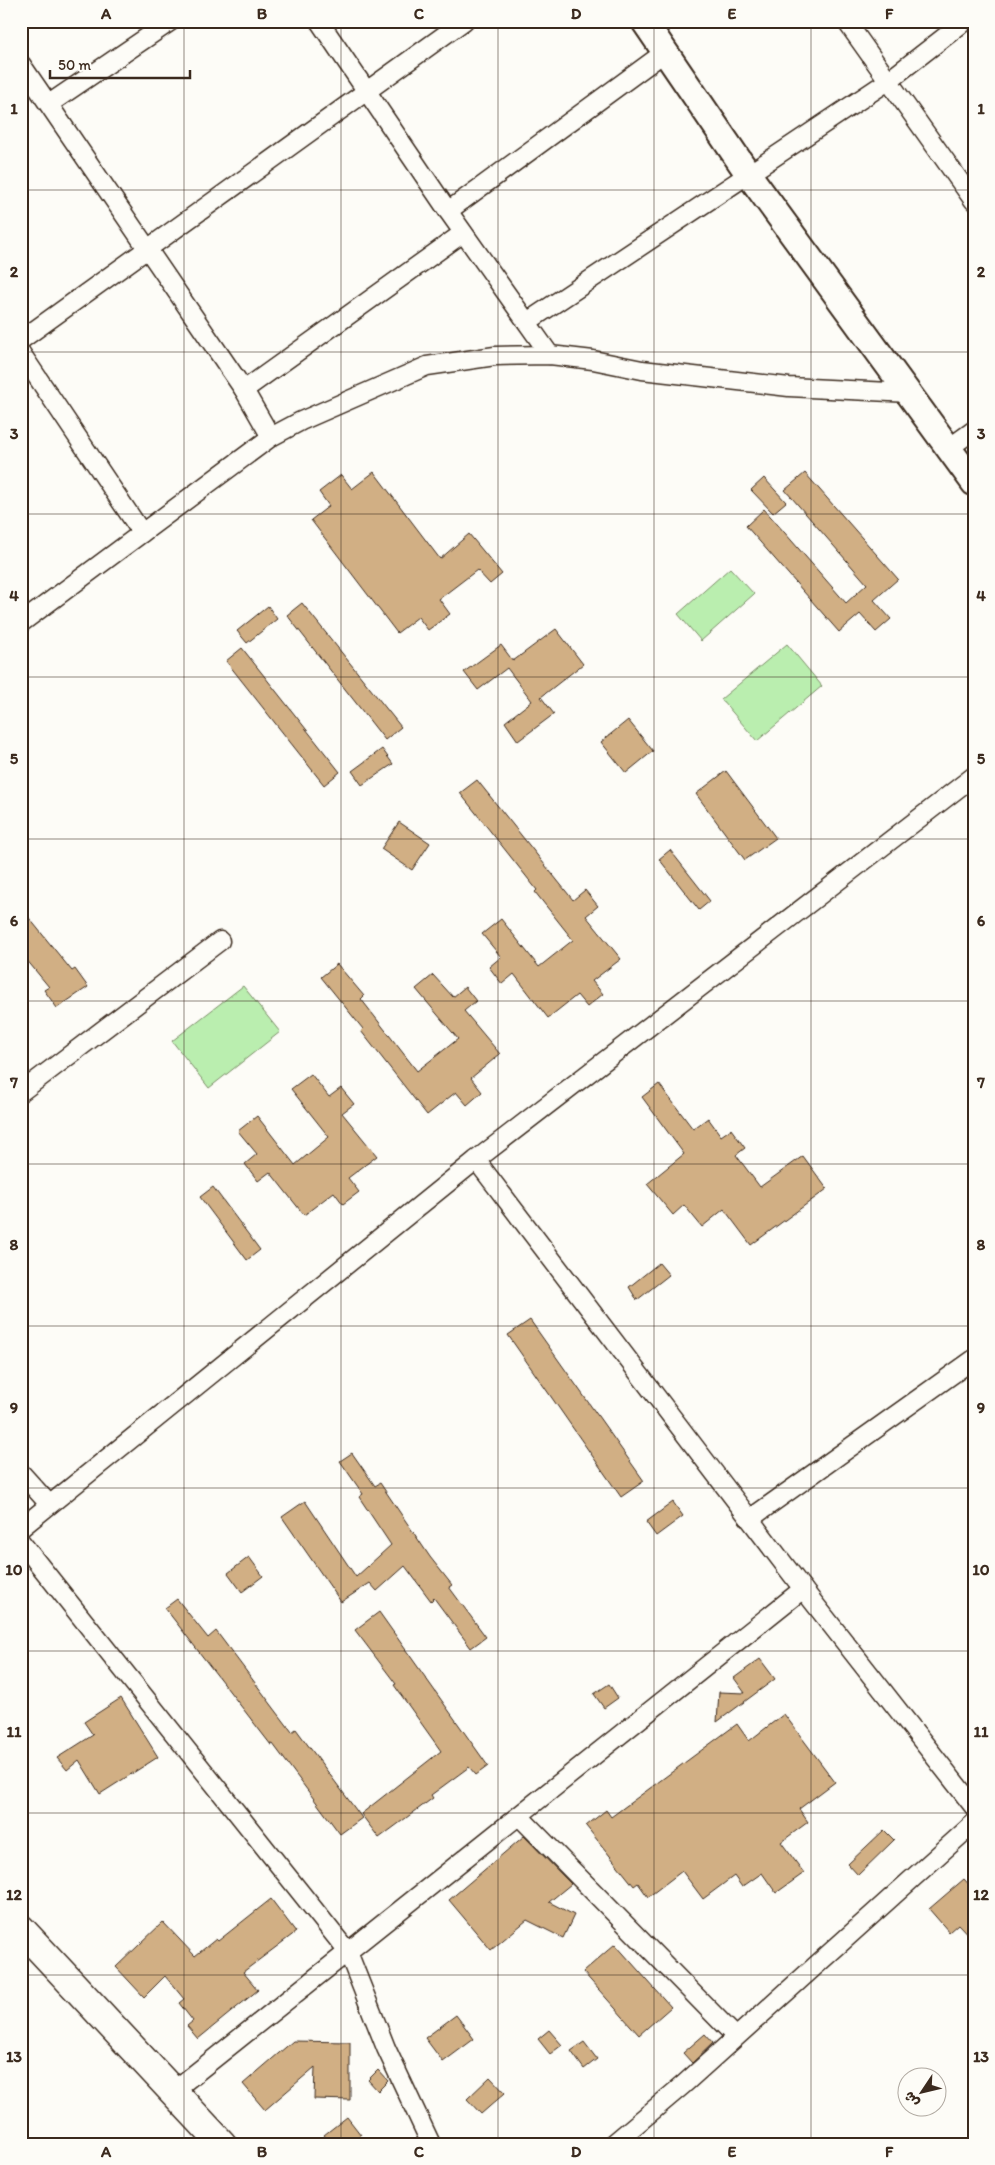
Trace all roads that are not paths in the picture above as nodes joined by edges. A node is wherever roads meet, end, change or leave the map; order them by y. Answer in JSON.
{"nodes":[{"id":1,"x":171,"y":21,"type":"edge"},
{"id":2,"x":319,"y":21,"type":"edge"},
{"id":3,"x":464,"y":21,"type":"edge"},
{"id":4,"x":644,"y":21,"type":"edge"},
{"id":5,"x":846,"y":21,"type":"edge"},
{"id":6,"x":965,"y":21,"type":"edge"},
{"id":7,"x":665,"y":52,"type":"junction"},
{"id":8,"x":21,"y":64,"type":"edge"},
{"id":9,"x":888,"y":80,"type":"junction"},
{"id":10,"x":366,"y":90,"type":"junction"},
{"id":11,"x":49,"y":104,"type":"junction"},
{"id":12,"x":749,"y":175,"type":"junction"},
{"id":13,"x":974,"y":202,"type":"edge"},
{"id":14,"x":448,"y":211,"type":"junction"},
{"id":15,"x":463,"y":233,"type":"junction"},
{"id":16,"x":148,"y":248,"type":"junction"},
{"id":17,"x":527,"y":322,"type":"junction"},
{"id":18,"x":21,"y":340,"type":"edge"},
{"id":19,"x":21,"y":353,"type":"edge"},
{"id":20,"x":550,"y":355,"type":"junction"},
{"id":21,"x":244,"y":390,"type":"junction"},
{"id":22,"x":910,"y":393,"type":"junction"},
{"id":23,"x":974,"y":430,"type":"edge"},
{"id":24,"x":271,"y":437,"type":"junction"},
{"id":25,"x":949,"y":448,"type":"junction"},
{"id":26,"x":974,"y":483,"type":"edge"},
{"id":27,"x":142,"y":532,"type":"junction"},
{"id":28,"x":21,"y":622,"type":"edge"},
{"id":29,"x":972,"y":781,"type":"edge"},
{"id":30,"x":220,"y":941,"type":"dead end"},
{"id":31,"x":21,"y":1092,"type":"edge"},
{"id":32,"x":476,"y":1160,"type":"junction"},
{"id":33,"x":974,"y":1359,"type":"edge"},
{"id":34,"x":21,"y":1473,"type":"edge"},
{"id":35,"x":49,"y":1504,"type":"junction"},
{"id":36,"x":751,"y":1518,"type":"junction"},
{"id":37,"x":21,"y":1528,"type":"edge"},
{"id":38,"x":21,"y":1542,"type":"edge"},
{"id":39,"x":804,"y":1589,"type":"junction"},
{"id":40,"x":974,"y":1807,"type":"edge"},
{"id":41,"x":519,"y":1816,"type":"junction"},
{"id":42,"x":974,"y":1823,"type":"edge"},
{"id":43,"x":21,"y":1929,"type":"edge"},
{"id":44,"x":348,"y":1952,"type":"junction"},
{"id":45,"x":735,"y":2036,"type":"junction"},
{"id":46,"x":172,"y":2092,"type":"junction"},
{"id":47,"x":222,"y":2144,"type":"edge"},
{"id":48,"x":431,"y":2144,"type":"edge"},
{"id":49,"x":613,"y":2144,"type":"edge"}],
"edges":[{"from":1,"to":11,"type":"street"},
{"from":2,"to":10,"type":"street"},
{"from":3,"to":10,"type":"street"},
{"from":4,"to":7,"type":"street"},
{"from":5,"to":9,"type":"street"},
{"from":6,"to":9,"type":"street"},
{"from":7,"to":12,"type":"street"},
{"from":7,"to":14,"type":"street"},
{"from":8,"to":11,"type":"street"},
{"from":9,"to":12,"type":"street"},
{"from":9,"to":13,"type":"street"},
{"from":10,"to":14,"type":"street"},
{"from":10,"to":16,"type":"street"},
{"from":11,"to":16,"type":"street"},
{"from":12,"to":17,"type":"street"},
{"from":12,"to":22,"type":"street"},
{"from":14,"to":15,"type":"street"},
{"from":15,"to":17,"type":"street"},
{"from":15,"to":21,"type":"street"},
{"from":16,"to":18,"type":"street"},
{"from":16,"to":21,"type":"street"},
{"from":17,"to":20,"type":"street"},
{"from":19,"to":27,"type":"street"},
{"from":20,"to":22,"type":"street"},
{"from":20,"to":24,"type":"street"},
{"from":21,"to":24,"type":"street"},
{"from":22,"to":25,"type":"street"},
{"from":23,"to":25,"type":"street"},
{"from":24,"to":27,"type":"street"},
{"from":25,"to":26,"type":"street"},
{"from":27,"to":28,"type":"street"},
{"from":29,"to":32,"type":"street"},
{"from":30,"to":31,"type":"street"},
{"from":32,"to":35,"type":"street"},
{"from":32,"to":36,"type":"street"},
{"from":33,"to":36,"type":"street"},
{"from":34,"to":35,"type":"street"},
{"from":35,"to":37,"type":"street"},
{"from":36,"to":39,"type":"street"},
{"from":38,"to":44,"type":"street"},
{"from":39,"to":40,"type":"street"},
{"from":39,"to":41,"type":"street"},
{"from":41,"to":44,"type":"street"},
{"from":41,"to":45,"type":"street"},
{"from":42,"to":45,"type":"street"},
{"from":43,"to":46,"type":"main road"},
{"from":44,"to":46,"type":"street"},
{"from":44,"to":48,"type":"street"},
{"from":45,"to":49,"type":"street"},
{"from":46,"to":47,"type":"main road"}]}
